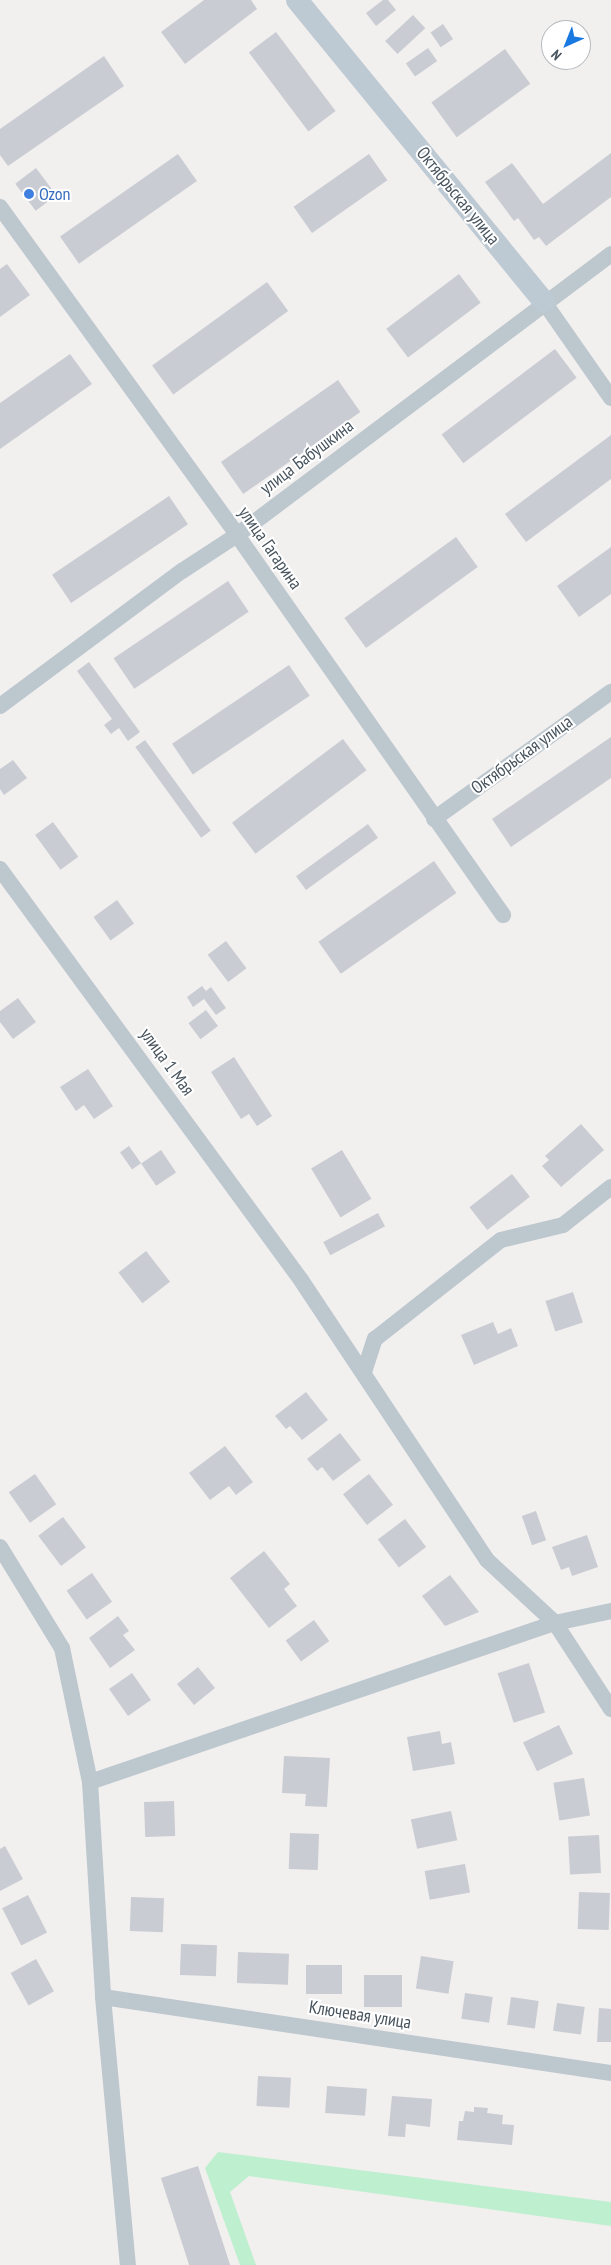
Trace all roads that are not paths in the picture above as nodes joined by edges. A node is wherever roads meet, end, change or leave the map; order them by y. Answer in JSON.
{"nodes":[{"id":1,"x":297,"y":0,"type":"edge"},
{"id":2,"x":0,"y":207,"type":"edge"},
{"id":3,"x":611,"y":254,"type":"edge"},
{"id":4,"x":544,"y":302,"type":"junction"},
{"id":5,"x":611,"y":398,"type":"edge"},
{"id":6,"x":237,"y":535,"type":"junction"},
{"id":7,"x":611,"y":692,"type":"edge"},
{"id":8,"x":0,"y":706,"type":"edge"},
{"id":9,"x":434,"y":819,"type":"junction"},
{"id":10,"x":0,"y":869,"type":"edge"},
{"id":11,"x":503,"y":915,"type":"dead end"},
{"id":12,"x":611,"y":1187,"type":"edge"},
{"id":13,"x":364,"y":1372,"type":"junction"},
{"id":14,"x":0,"y":1547,"type":"edge"},
{"id":15,"x":611,"y":1611,"type":"edge"},
{"id":16,"x":555,"y":1622,"type":"junction"},
{"id":17,"x":611,"y":1709,"type":"edge"},
{"id":18,"x":90,"y":1782,"type":"junction"},
{"id":19,"x":103,"y":1997,"type":"junction"},
{"id":20,"x":611,"y":2073,"type":"edge"},
{"id":21,"x":128,"y":2265,"type":"edge"}],
"edges":[{"from":1,"to":4,"type":"street","name":"Октябрьская улица"},
{"from":2,"to":6,"type":"street","name":"улица Гагарина"},
{"from":3,"to":4,"type":"street","name":"улица Бабушкина"},
{"from":4,"to":5,"type":"street","name":"Октябрьская улица"},
{"from":4,"to":6,"type":"street","name":"улица Бабушкина"},
{"from":6,"to":8,"type":"street","name":"улица Бабушкина"},
{"from":6,"to":9,"type":"street","name":"улица Гагарина"},
{"from":7,"to":9,"type":"street","name":"Октябрьская улица"},
{"from":9,"to":11,"type":"street","name":"улица Гагарина"},
{"from":10,"to":13,"type":"street","name":"улица 1 Мая"},
{"from":12,"to":13,"type":"street"},
{"from":13,"to":16,"type":"street","name":"улица 1 Мая"},
{"from":14,"to":18,"type":"street"},
{"from":15,"to":16,"type":"street"},
{"from":16,"to":17,"type":"street","name":"улица 1 Мая"},
{"from":16,"to":18,"type":"street"},
{"from":18,"to":19,"type":"street"},
{"from":19,"to":20,"type":"street","name":"Ключевая улица"},
{"from":19,"to":21,"type":"street"}]}
